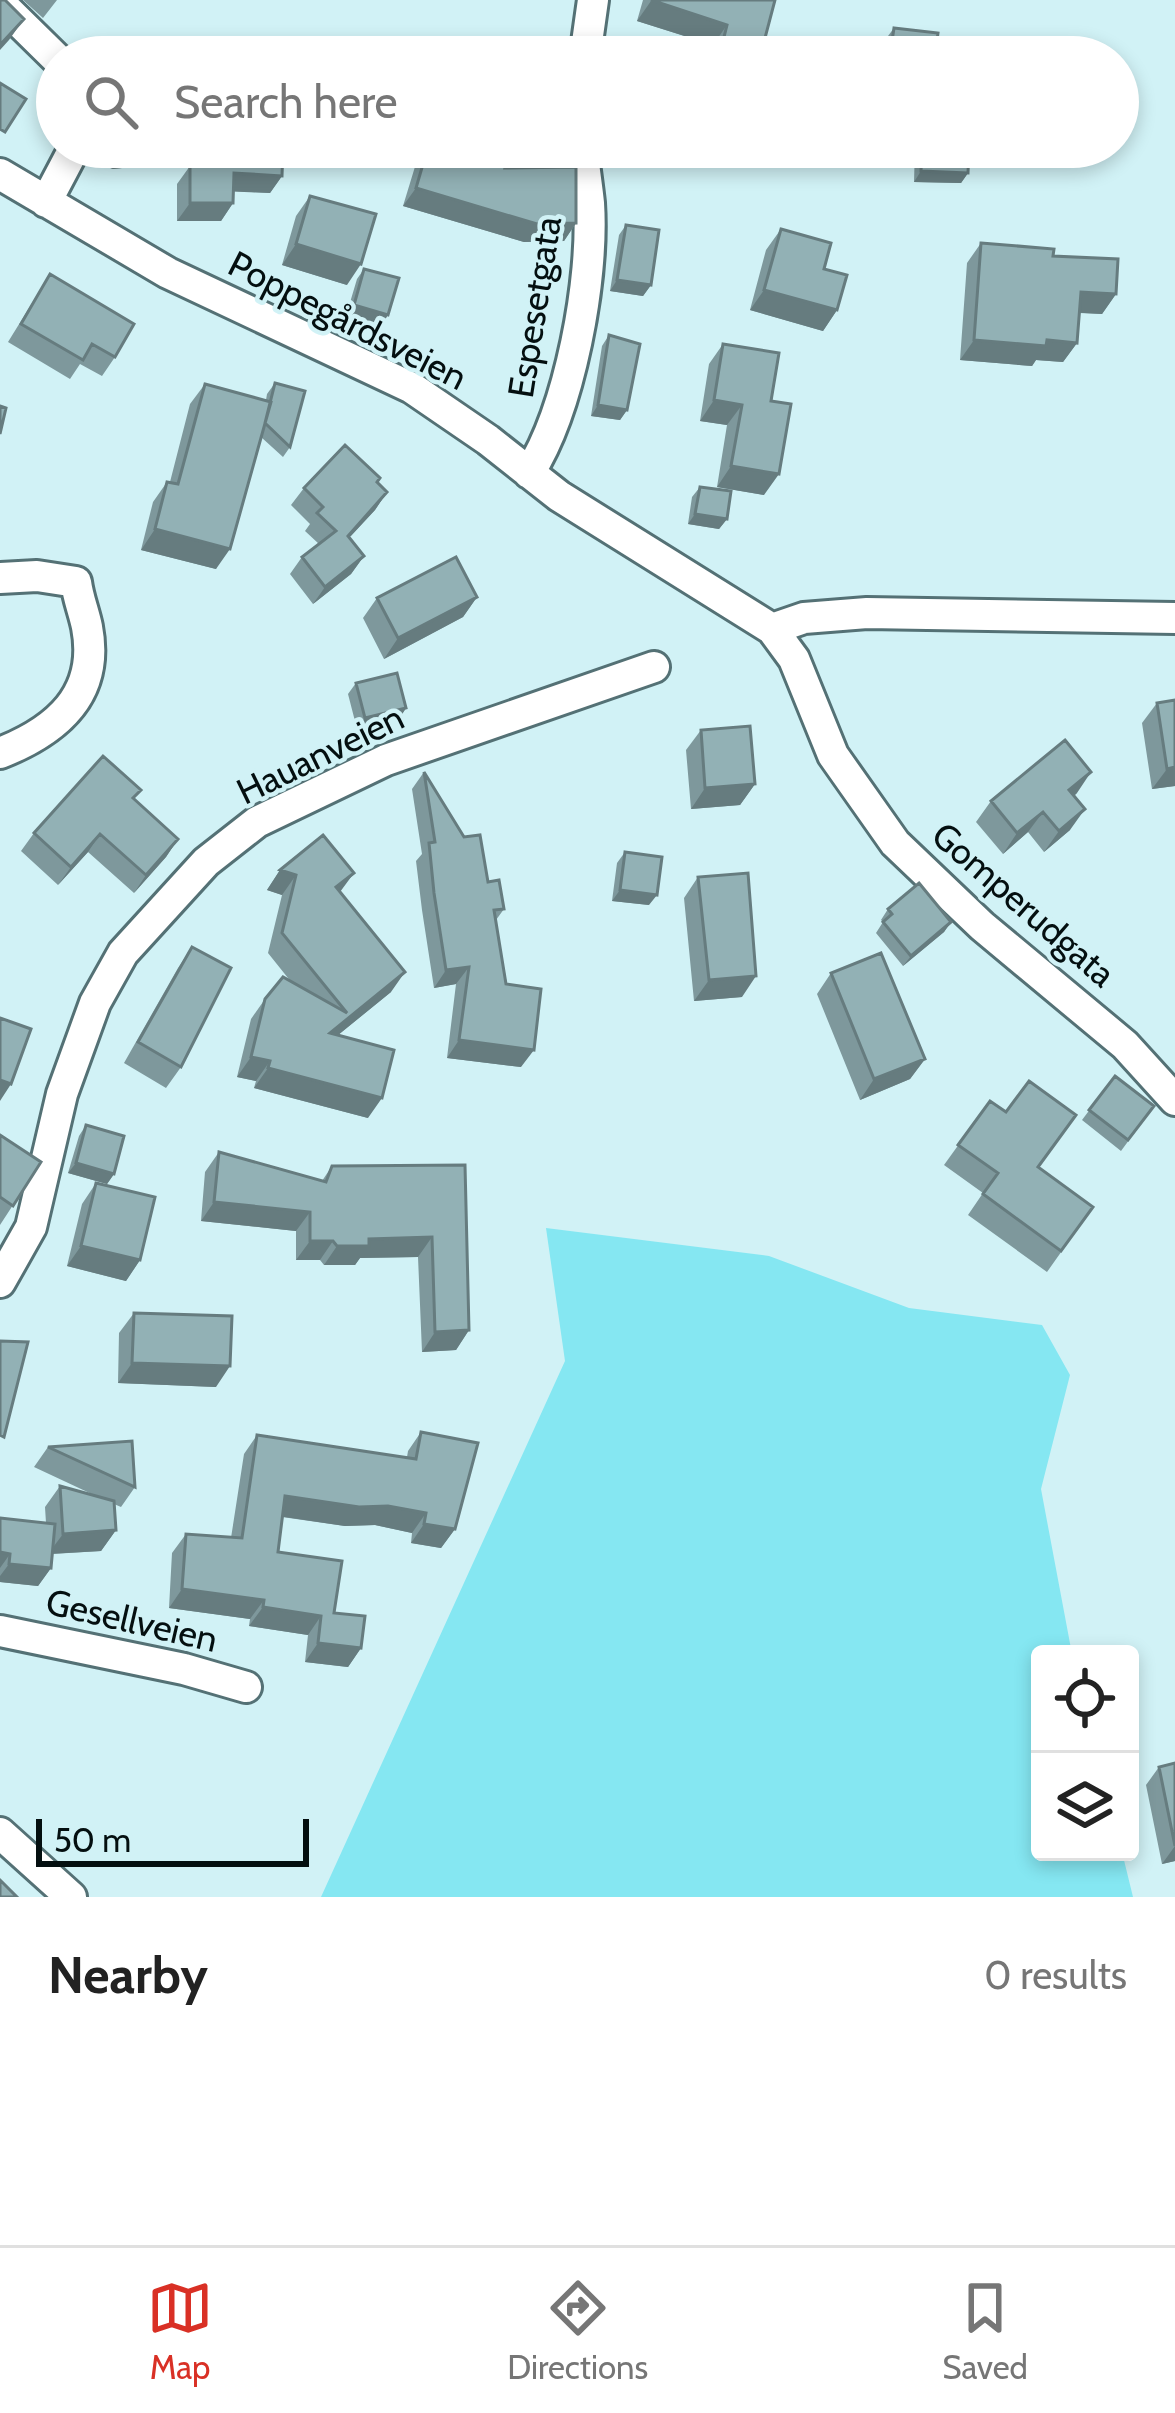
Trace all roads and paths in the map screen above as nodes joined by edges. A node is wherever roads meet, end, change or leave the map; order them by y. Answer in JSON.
{"nodes":[{"id":1,"x":593,"y":0,"type":"edge"},
{"id":2,"x":0,"y":3,"type":"edge"},
{"id":3,"x":588,"y":36,"type":"edge"},
{"id":4,"x":36,"y":38,"type":"edge"},
{"id":5,"x":64,"y":168,"type":"edge"},
{"id":6,"x":584,"y":168,"type":"edge"},
{"id":7,"x":0,"y":175,"type":"edge"},
{"id":8,"x":46,"y":202,"type":"junction"},
{"id":9,"x":529,"y":473,"type":"junction"},
{"id":10,"x":0,"y":578,"type":"edge"},
{"id":11,"x":1175,"y":618,"type":"edge"},
{"id":12,"x":772,"y":628,"type":"junction"},
{"id":13,"x":654,"y":667,"type":"dead end"},
{"id":14,"x":0,"y":753,"type":"edge"},
{"id":15,"x":1175,"y":1100,"type":"edge"},
{"id":16,"x":0,"y":1282,"type":"edge"},
{"id":17,"x":0,"y":1630,"type":"edge"},
{"id":18,"x":246,"y":1688,"type":"dead end"},
{"id":19,"x":0,"y":1834,"type":"edge"},
{"id":20,"x":70,"y":1897,"type":"edge"}],
"edges":[{"from":1,"to":3,"type":"street"},
{"from":2,"to":4,"type":"street"},
{"from":5,"to":8,"type":"street"},
{"from":6,"to":9,"type":"street","name":"Espesetgata"},
{"from":7,"to":8,"type":"street","name":"Poppegårdsveien"},
{"from":8,"to":9,"type":"street","name":"Poppegårdsveien"},
{"from":9,"to":12,"type":"street","name":"Poppegårdsveien"},
{"from":10,"to":14,"type":"street"},
{"from":11,"to":12,"type":"street"},
{"from":12,"to":15,"type":"street","name":"Gomperudgata"},
{"from":13,"to":16,"type":"street","name":"Hauanveien"},
{"from":17,"to":18,"type":"street","name":"Gesellveien"},
{"from":19,"to":20,"type":"street"}]}
